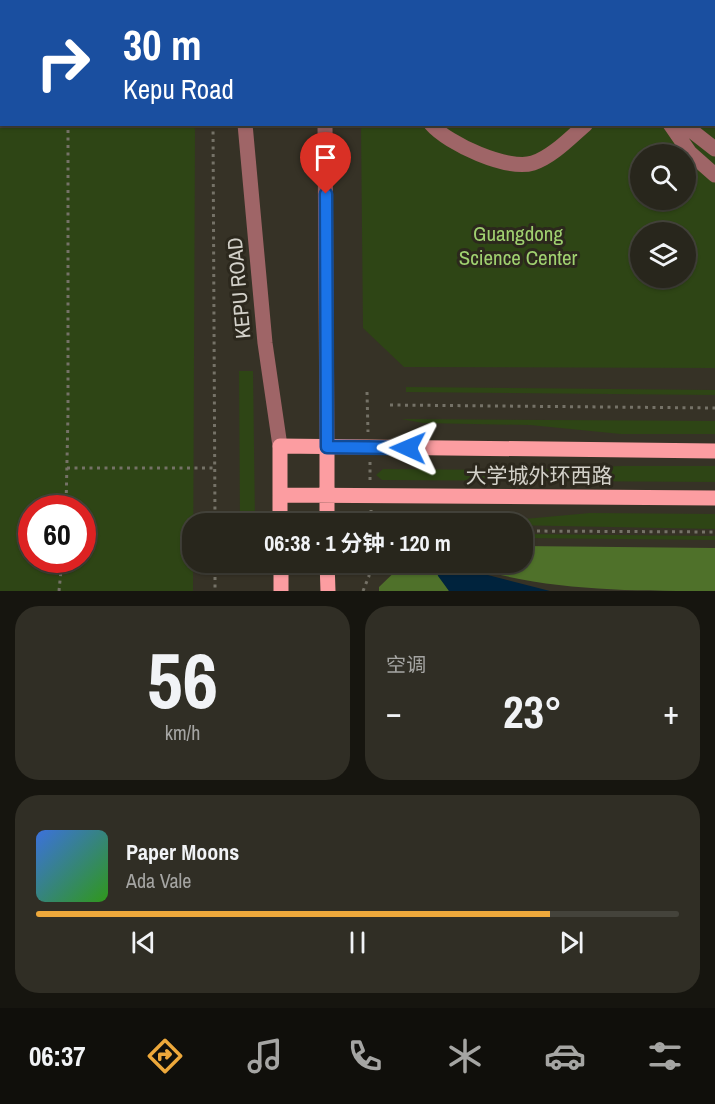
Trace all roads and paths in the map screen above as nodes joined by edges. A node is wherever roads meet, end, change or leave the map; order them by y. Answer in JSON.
{"nodes":[{"id":1,"x":68,"y":126,"type":"edge"},
{"id":2,"x":213,"y":126,"type":"edge"},
{"id":3,"x":245,"y":126,"type":"edge"},
{"id":4,"x":325,"y":126,"type":"edge"},
{"id":5,"x":433,"y":126,"type":"edge"},
{"id":6,"x":584,"y":126,"type":"edge"},
{"id":7,"x":671,"y":126,"type":"edge"},
{"id":8,"x":686,"y":126,"type":"edge"},
{"id":9,"x":715,"y":149,"type":"edge"},
{"id":10,"x":715,"y":175,"type":"edge"},
{"id":11,"x":390,"y":405,"type":"dead end"},
{"id":12,"x":715,"y":408,"type":"edge"},
{"id":13,"x":280,"y":446,"type":"junction"},
{"id":14,"x":327,"y":447,"type":"junction"},
{"id":15,"x":715,"y":451,"type":"edge"},
{"id":16,"x":67,"y":468,"type":"junction"},
{"id":17,"x":215,"y":468,"type":"junction"},
{"id":18,"x":66,"y":495,"type":"edge"},
{"id":19,"x":280,"y":495,"type":"junction"},
{"id":20,"x":327,"y":495,"type":"junction"},
{"id":21,"x":715,"y":498,"type":"edge"},
{"id":22,"x":215,"y":513,"type":"edge"},
{"id":23,"x":280,"y":513,"type":"edge"},
{"id":24,"x":327,"y":513,"type":"edge"},
{"id":25,"x":533,"y":531,"type":"edge"},
{"id":26,"x":715,"y":532,"type":"edge"},
{"id":27,"x":61,"y":573,"type":"edge"},
{"id":28,"x":215,"y":573,"type":"edge"},
{"id":29,"x":281,"y":573,"type":"edge"},
{"id":30,"x":327,"y":573,"type":"edge"},
{"id":31,"x":369,"y":573,"type":"edge"},
{"id":32,"x":59,"y":591,"type":"edge"},
{"id":33,"x":215,"y":591,"type":"edge"},
{"id":34,"x":281,"y":591,"type":"edge"},
{"id":35,"x":328,"y":591,"type":"edge"},
{"id":36,"x":363,"y":591,"type":"edge"}],
"edges":[{"from":1,"to":16,"type":"path"},
{"from":2,"to":17,"type":"path"},
{"from":3,"to":13,"type":"street","name":"KEPU ROAD"},
{"from":4,"to":14,"type":"street"},
{"from":5,"to":6,"type":"street"},
{"from":7,"to":10,"type":"street"},
{"from":8,"to":9,"type":"street"},
{"from":11,"to":12,"type":"path"},
{"from":13,"to":14,"type":"main road","name":"大学城外环西路"},
{"from":13,"to":19,"type":"main road"},
{"from":14,"to":15,"type":"main road","name":"大学城外环西路"},
{"from":14,"to":20,"type":"main road"},
{"from":16,"to":17,"type":"path"},
{"from":16,"to":18,"type":"path"},
{"from":17,"to":22,"type":"path"},
{"from":19,"to":20,"type":"main road","name":"大学城外环西路"},
{"from":19,"to":23,"type":"main road"},
{"from":20,"to":21,"type":"main road","name":"大学城外环西路"},
{"from":20,"to":24,"type":"main road"},
{"from":25,"to":26,"type":"path"},
{"from":27,"to":32,"type":"path"},
{"from":28,"to":33,"type":"path"},
{"from":29,"to":34,"type":"main road"},
{"from":30,"to":35,"type":"main road"},
{"from":31,"to":36,"type":"path"}]}
